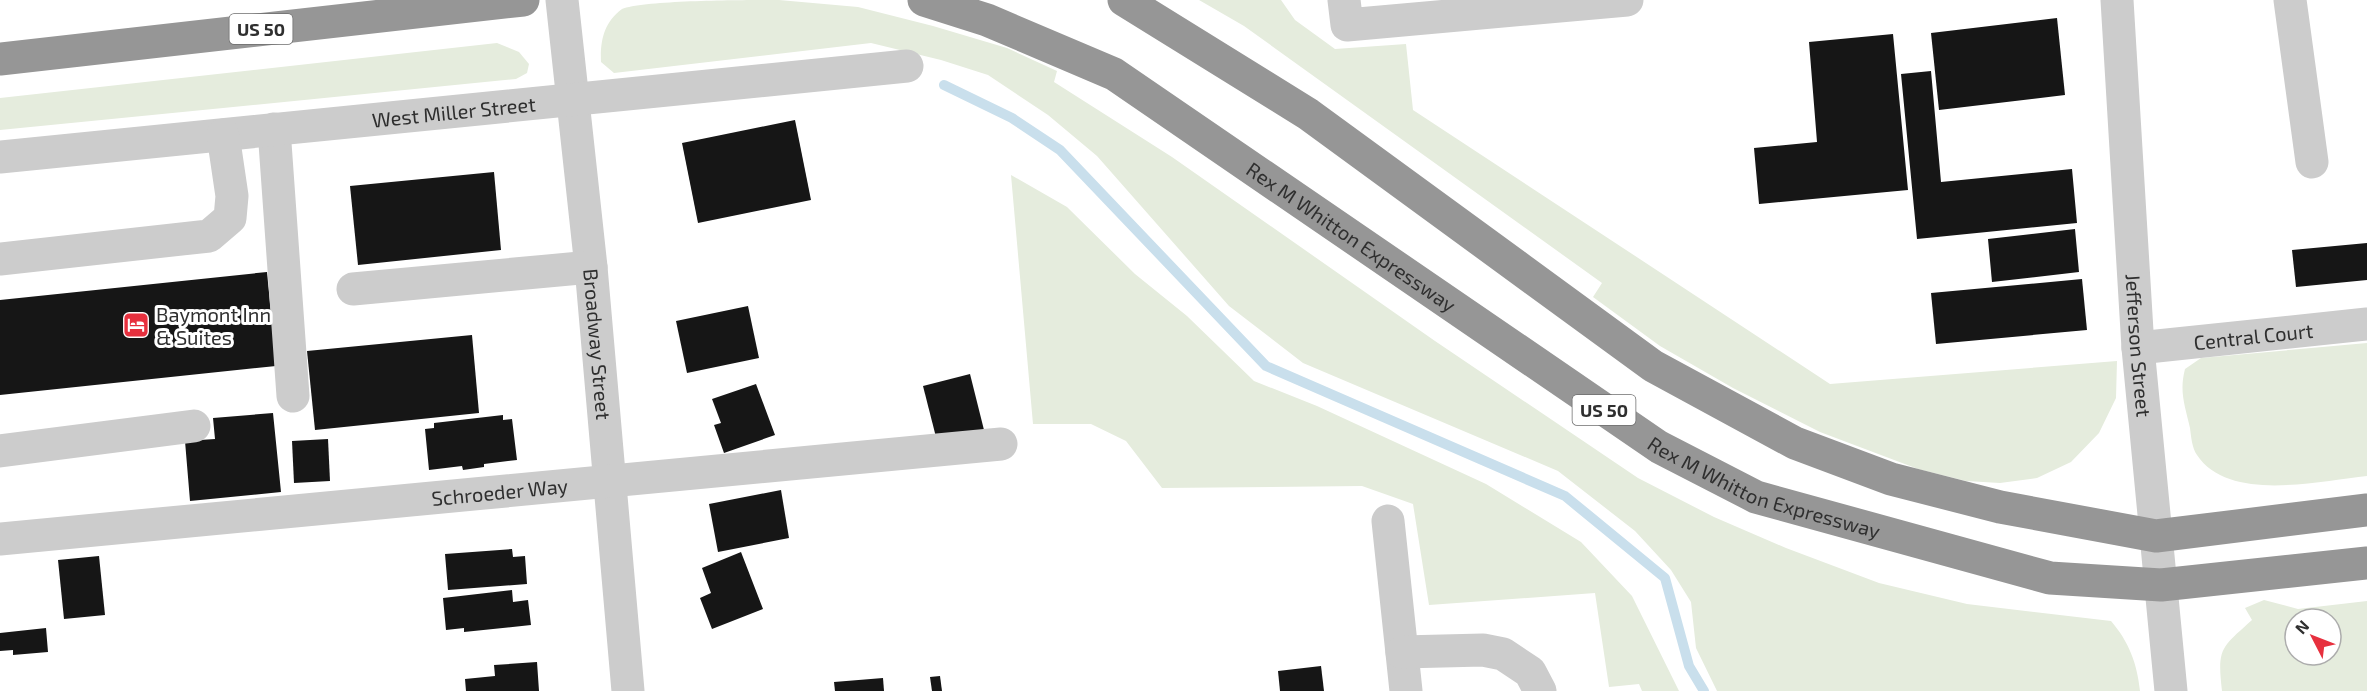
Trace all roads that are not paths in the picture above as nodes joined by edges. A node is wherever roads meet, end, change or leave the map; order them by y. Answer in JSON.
{"nodes":[{"id":1,"x":523,"y":0,"type":"edge"},
{"id":2,"x":562,"y":0,"type":"edge"},
{"id":3,"x":924,"y":0,"type":"edge"},
{"id":4,"x":1124,"y":0,"type":"edge"},
{"id":5,"x":1627,"y":0,"type":"edge"},
{"id":6,"x":2117,"y":0,"type":"edge"},
{"id":7,"x":2290,"y":0,"type":"edge"},
{"id":8,"x":1346,"y":13,"type":"edge"},
{"id":9,"x":0,"y":58,"type":"edge"},
{"id":10,"x":907,"y":66,"type":"dead end"},
{"id":11,"x":573,"y":100,"type":"junction"},
{"id":12,"x":274,"y":129,"type":"junction"},
{"id":13,"x":223,"y":135,"type":"junction"},
{"id":14,"x":0,"y":157,"type":"edge"},
{"id":15,"x":2312,"y":162,"type":"dead end"},
{"id":16,"x":0,"y":259,"type":"edge"},
{"id":17,"x":591,"y":267,"type":"junction"},
{"id":18,"x":353,"y":289,"type":"dead end"},
{"id":19,"x":2367,"y":324,"type":"edge"},
{"id":20,"x":2139,"y":348,"type":"junction"},
{"id":21,"x":293,"y":396,"type":"dead end"},
{"id":22,"x":194,"y":426,"type":"dead end"},
{"id":23,"x":1001,"y":444,"type":"dead end"},
{"id":24,"x":0,"y":450,"type":"edge"},
{"id":25,"x":610,"y":482,"type":"junction"},
{"id":26,"x":2367,"y":510,"type":"edge"},
{"id":27,"x":1388,"y":521,"type":"dead end"},
{"id":28,"x":2156,"y":536,"type":"junction"},
{"id":29,"x":0,"y":538,"type":"edge"},
{"id":30,"x":2367,"y":563,"type":"edge"},
{"id":31,"x":2161,"y":585,"type":"junction"},
{"id":32,"x":1402,"y":652,"type":"junction"},
{"id":33,"x":628,"y":691,"type":"edge"},
{"id":34,"x":1406,"y":691,"type":"edge"},
{"id":35,"x":1540,"y":691,"type":"edge"},
{"id":36,"x":2171,"y":691,"type":"edge"}],
"edges":[{"from":1,"to":9,"type":"highway","number":"US 50"},
{"from":2,"to":11,"type":"street","name":"Broadway Street"},
{"from":3,"to":31,"type":"highway","name":"Rex M Whitton Expressway","number":"US 50"},
{"from":4,"to":28,"type":"highway"},
{"from":5,"to":8,"type":"street"},
{"from":6,"to":20,"type":"street","name":"Jefferson Street"},
{"from":7,"to":15,"type":"street"},
{"from":10,"to":11,"type":"street","name":"West Miller Street"},
{"from":11,"to":12,"type":"street","name":"West Miller Street"},
{"from":11,"to":17,"type":"street","name":"Broadway Street"},
{"from":12,"to":13,"type":"street","name":"West Miller Street"},
{"from":12,"to":21,"type":"street"},
{"from":13,"to":14,"type":"street","name":"West Miller Street"},
{"from":13,"to":16,"type":"street"},
{"from":17,"to":18,"type":"street"},
{"from":17,"to":25,"type":"street","name":"Broadway Street"},
{"from":19,"to":20,"type":"street","name":"Central Court"},
{"from":20,"to":28,"type":"street","name":"Jefferson Street"},
{"from":22,"to":24,"type":"street"},
{"from":23,"to":25,"type":"street","name":"Schroeder Way"},
{"from":25,"to":29,"type":"street","name":"Schroeder Way"},
{"from":25,"to":33,"type":"street","name":"Broadway Street"},
{"from":26,"to":28,"type":"highway"},
{"from":27,"to":32,"type":"street"},
{"from":28,"to":31,"type":"street","name":"Jefferson Street"},
{"from":30,"to":31,"type":"highway","name":"Rex M Whitton Expressway","number":"US 50"},
{"from":31,"to":36,"type":"street","name":"Jefferson Street"},
{"from":32,"to":34,"type":"street"},
{"from":32,"to":35,"type":"street"}]}
